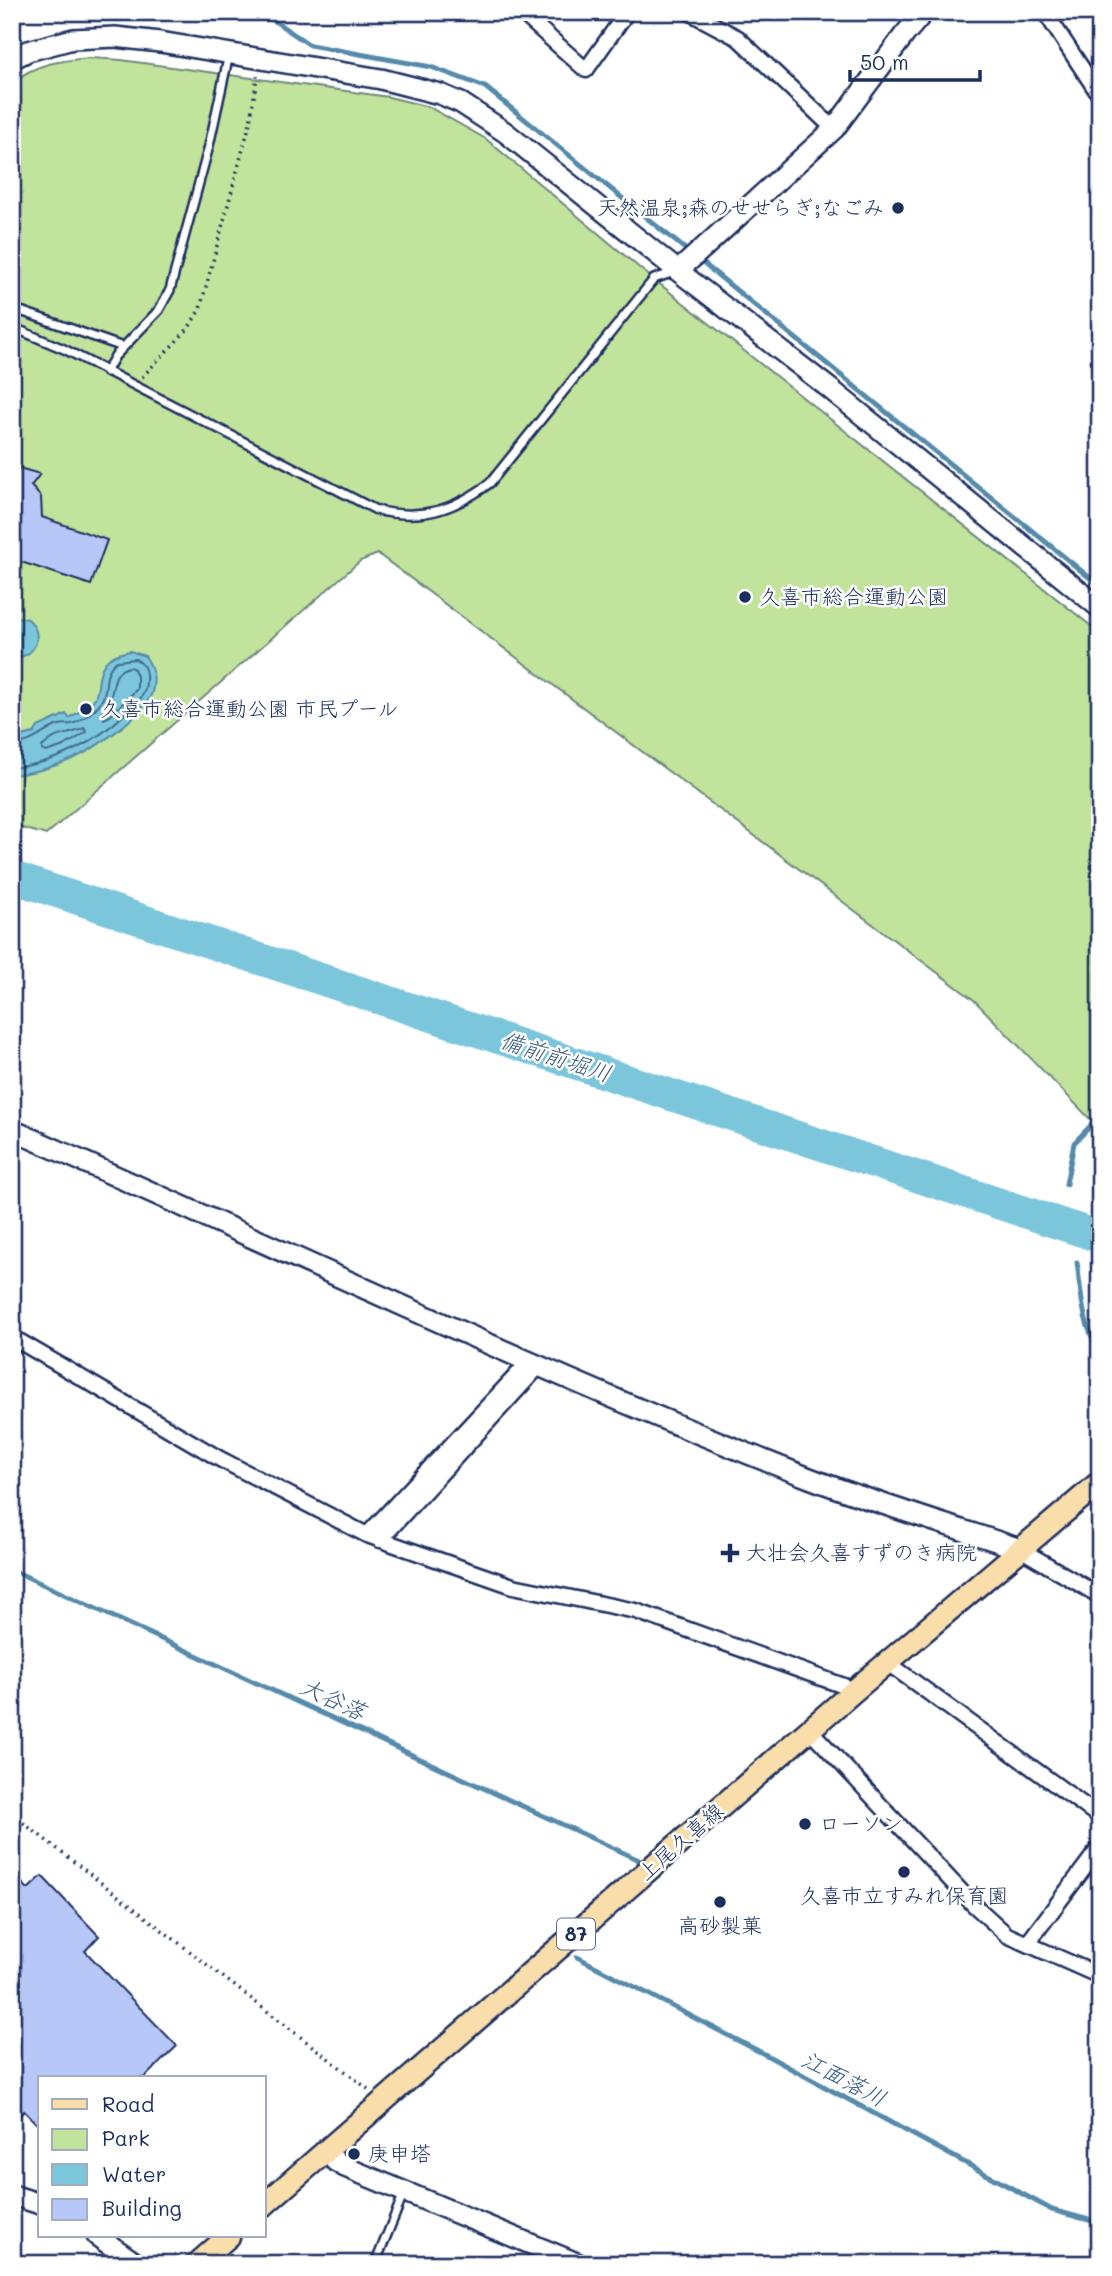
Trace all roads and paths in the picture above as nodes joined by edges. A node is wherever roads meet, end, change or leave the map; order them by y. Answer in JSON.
{"nodes":[{"id":1,"x":521,"y":12,"type":"edge"},
{"id":2,"x":627,"y":12,"type":"edge"},
{"id":3,"x":689,"y":12,"type":"edge"},
{"id":4,"x":924,"y":12,"type":"edge"},
{"id":5,"x":1045,"y":12,"type":"edge"},
{"id":6,"x":229,"y":54,"type":"junction"},
{"id":7,"x":12,"y":59,"type":"edge"},
{"id":8,"x":257,"y":76,"type":"dead end"},
{"id":9,"x":1100,"y":96,"type":"edge"},
{"id":10,"x":834,"y":129,"type":"junction"},
{"id":11,"x":678,"y":271,"type":"junction"},
{"id":12,"x":12,"y":308,"type":"edge"},
{"id":13,"x":12,"y":327,"type":"edge"},
{"id":14,"x":123,"y":347,"type":"junction"},
{"id":15,"x":106,"y":372,"type":"junction"},
{"id":16,"x":134,"y":386,"type":"junction"},
{"id":17,"x":1100,"y":608,"type":"edge"},
{"id":18,"x":12,"y":1130,"type":"edge"},
{"id":19,"x":12,"y":1337,"type":"edge"},
{"id":20,"x":534,"y":1364,"type":"junction"},
{"id":21,"x":1100,"y":1482,"type":"edge"},
{"id":22,"x":374,"y":1537,"type":"junction"},
{"id":23,"x":1020,"y":1549,"type":"junction"},
{"id":24,"x":1100,"y":1596,"type":"edge"},
{"id":25,"x":888,"y":1662,"type":"junction"},
{"id":26,"x":855,"y":1690,"type":"junction"},
{"id":27,"x":810,"y":1730,"type":"junction"},
{"id":28,"x":12,"y":1814,"type":"edge"},
{"id":29,"x":1100,"y":1817,"type":"edge"},
{"id":30,"x":1100,"y":1847,"type":"edge"},
{"id":31,"x":1027,"y":1944,"type":"junction"},
{"id":32,"x":1100,"y":1976,"type":"edge"},
{"id":33,"x":382,"y":2102,"type":"junction"},
{"id":34,"x":327,"y":2150,"type":"junction"},
{"id":35,"x":405,"y":2192,"type":"junction"},
{"id":36,"x":12,"y":2195,"type":"edge"},
{"id":37,"x":38,"y":2203,"type":"edge"},
{"id":38,"x":266,"y":2203,"type":"edge"},
{"id":39,"x":100,"y":2238,"type":"edge"},
{"id":40,"x":227,"y":2238,"type":"edge"},
{"id":41,"x":137,"y":2264,"type":"edge"},
{"id":42,"x":197,"y":2264,"type":"edge"},
{"id":43,"x":374,"y":2264,"type":"edge"},
{"id":44,"x":579,"y":2264,"type":"edge"}],
"edges":[{"from":1,"to":2,"type":"street"},
{"from":3,"to":10,"type":"street"},
{"from":4,"to":10,"type":"street"},
{"from":5,"to":9,"type":"street"},
{"from":6,"to":7,"type":"street"},
{"from":6,"to":11,"type":"street"},
{"from":6,"to":14,"type":"lane"},
{"from":8,"to":16,"type":"path"},
{"from":10,"to":11,"type":"street"},
{"from":11,"to":16,"type":"lane"},
{"from":11,"to":17,"type":"street"},
{"from":12,"to":14,"type":"lane"},
{"from":13,"to":15,"type":"lane"},
{"from":14,"to":15,"type":"lane"},
{"from":15,"to":16,"type":"lane"},
{"from":18,"to":20,"type":"street"},
{"from":19,"to":22,"type":"street"},
{"from":20,"to":22,"type":"street"},
{"from":20,"to":23,"type":"street"},
{"from":21,"to":23,"type":"main road","name":"上尾久喜線","number":"87"},
{"from":22,"to":26,"type":"street"},
{"from":23,"to":24,"type":"street"},
{"from":23,"to":25,"type":"main road","name":"上尾久喜線","number":"87"},
{"from":25,"to":26,"type":"main road","name":"上尾久喜線","number":"87"},
{"from":25,"to":29,"type":"street"},
{"from":26,"to":27,"type":"main road","name":"上尾久喜線","number":"87"},
{"from":27,"to":31,"type":"street"},
{"from":27,"to":33,"type":"main road","name":"上尾久喜線","number":"87"},
{"from":28,"to":33,"type":"path"},
{"from":30,"to":31,"type":"street"},
{"from":31,"to":32,"type":"street"},
{"from":33,"to":34,"type":"main road","name":"上尾久喜線","number":"87"},
{"from":34,"to":35,"type":"street"},
{"from":34,"to":38,"type":"main road","name":"上尾久喜線","number":"87"},
{"from":35,"to":43,"type":"lane"},
{"from":35,"to":44,"type":"street"},
{"from":36,"to":37,"type":"street"},
{"from":39,"to":41,"type":"street"},
{"from":40,"to":42,"type":"main road"}]}
